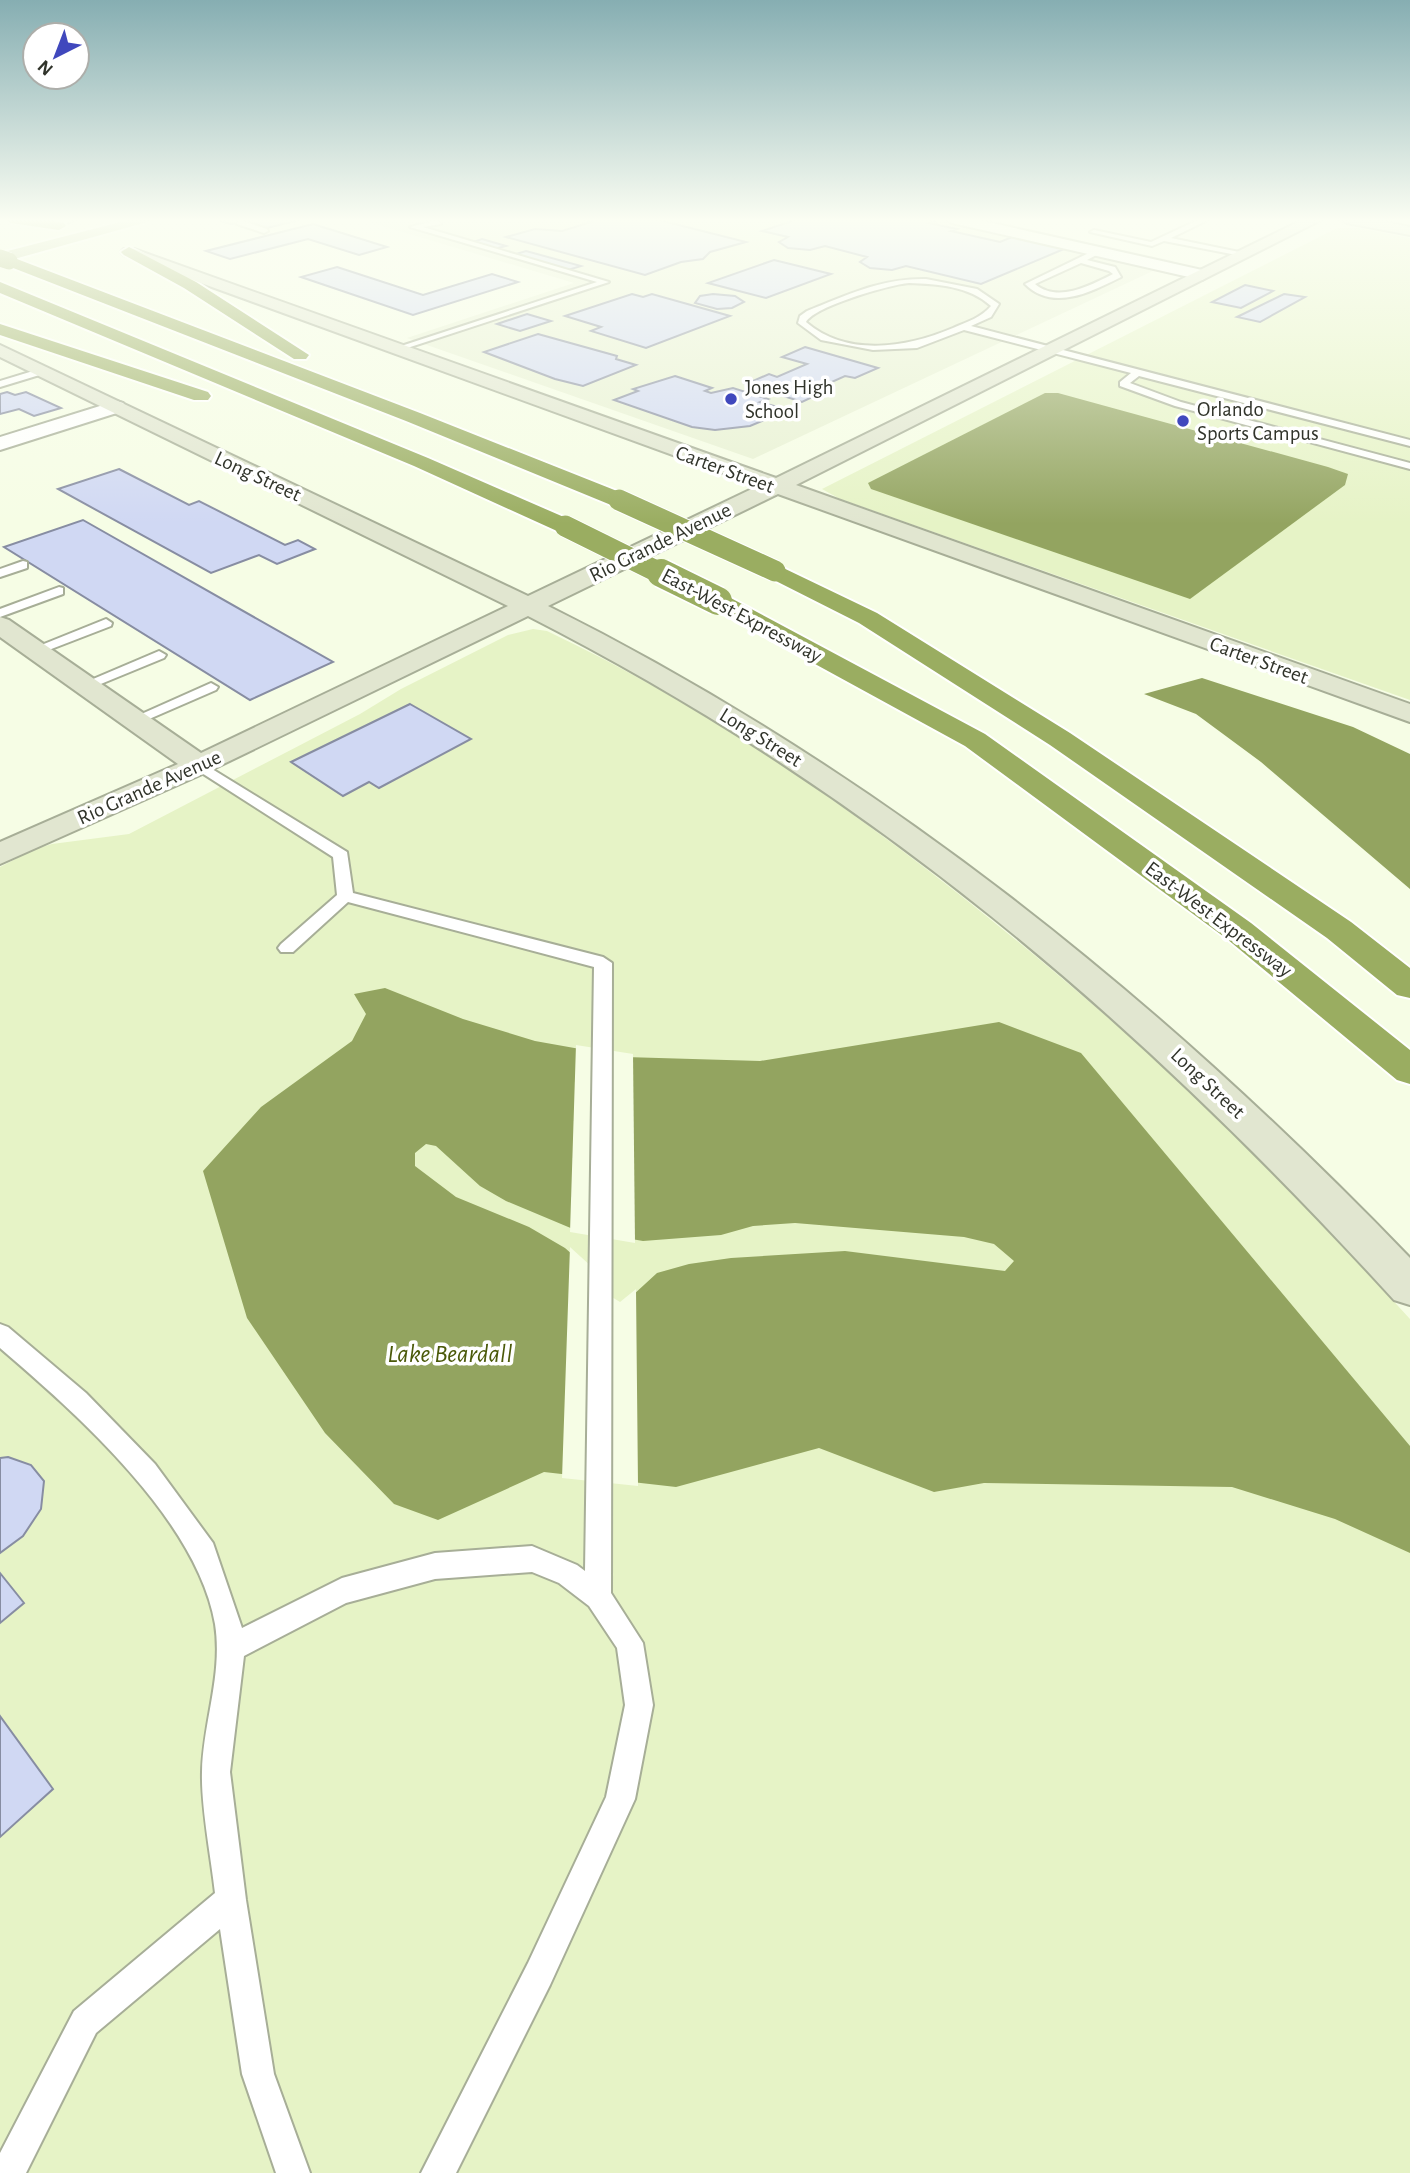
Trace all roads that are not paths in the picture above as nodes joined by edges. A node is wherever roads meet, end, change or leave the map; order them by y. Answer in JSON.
{"nodes":[{"id":1,"x":80,"y":320,"type":"edge"},
{"id":2,"x":166,"y":320,"type":"edge"},
{"id":3,"x":245,"y":320,"type":"edge"},
{"id":4,"x":317,"y":320,"type":"edge"},
{"id":5,"x":488,"y":320,"type":"edge"},
{"id":6,"x":802,"y":320,"type":"edge"},
{"id":7,"x":977,"y":320,"type":"edge"},
{"id":8,"x":1111,"y":320,"type":"edge"},
{"id":9,"x":963,"y":327,"type":"junction"},
{"id":10,"x":0,"y":329,"type":"edge"},
{"id":11,"x":0,"y":350,"type":"edge"},
{"id":12,"x":398,"y":350,"type":"junction"},
{"id":13,"x":1051,"y":350,"type":"junction"},
{"id":14,"x":43,"y":371,"type":"junction"},
{"id":15,"x":1138,"y":373,"type":"junction"},
{"id":16,"x":0,"y":384,"type":"edge"},
{"id":17,"x":223,"y":404,"type":"dead end"},
{"id":18,"x":116,"y":407,"type":"junction"},
{"id":19,"x":412,"y":417,"type":"junction"},
{"id":20,"x":265,"y":418,"type":"dead end"},
{"id":21,"x":1410,"y":443,"type":"edge"},
{"id":22,"x":0,"y":444,"type":"edge"},
{"id":23,"x":421,"y":462,"type":"junction"},
{"id":24,"x":1410,"y":466,"type":"edge"},
{"id":25,"x":774,"y":487,"type":"junction"},
{"id":26,"x":23,"y":565,"type":"dead end"},
{"id":27,"x":0,"y":573,"type":"edge"},
{"id":28,"x":59,"y":591,"type":"dead end"},
{"id":29,"x":527,"y":607,"type":"junction"},
{"id":30,"x":0,"y":612,"type":"edge"},
{"id":31,"x":106,"y":622,"type":"dead end"},
{"id":32,"x":0,"y":625,"type":"edge"},
{"id":33,"x":36,"y":650,"type":"junction"},
{"id":34,"x":159,"y":655,"type":"dead end"},
{"id":35,"x":86,"y":685,"type":"junction"},
{"id":36,"x":211,"y":688,"type":"dead end"},
{"id":37,"x":1410,"y":715,"type":"edge"},
{"id":38,"x":135,"y":720,"type":"junction"},
{"id":39,"x":199,"y":765,"type":"junction"},
{"id":40,"x":0,"y":854,"type":"edge"},
{"id":41,"x":345,"y":896,"type":"junction"},
{"id":42,"x":287,"y":948,"type":"dead end"},
{"id":43,"x":1410,"y":986,"type":"edge"},
{"id":44,"x":1410,"y":1070,"type":"edge"},
{"id":45,"x":1410,"y":1287,"type":"edge"},
{"id":46,"x":0,"y":1334,"type":"edge"},
{"id":47,"x":598,"y":1597,"type":"junction"},
{"id":48,"x":230,"y":1649,"type":"junction"},
{"id":49,"x":231,"y":1900,"type":"junction"},
{"id":50,"x":8,"y":2173,"type":"edge"},
{"id":51,"x":293,"y":2173,"type":"edge"},
{"id":52,"x":438,"y":2173,"type":"edge"}],
"edges":[{"from":1,"to":23,"type":"highway","name":"East-West Expressway"},
{"from":2,"to":19,"type":"highway","name":"East-West Expressway"},
{"from":3,"to":19,"type":"highway"},
{"from":4,"to":12,"type":"street","name":"Carter Street"},
{"from":5,"to":12,"type":"lane"},
{"from":6,"to":9,"type":"lane"},
{"from":7,"to":9,"type":"lane"},
{"from":8,"to":13,"type":"street","name":"Rio Grande Avenue"},
{"from":9,"to":13,"type":"lane"},
{"from":10,"to":17,"type":"highway"},
{"from":11,"to":14,"type":"street","name":"Long Street"},
{"from":12,"to":25,"type":"street","name":"Carter Street"},
{"from":13,"to":15,"type":"lane"},
{"from":13,"to":25,"type":"street","name":"Rio Grande Avenue"},
{"from":14,"to":16,"type":"lane"},
{"from":14,"to":18,"type":"street","name":"Long Street"},
{"from":15,"to":21,"type":"lane"},
{"from":15,"to":24,"type":"lane"},
{"from":18,"to":22,"type":"street"},
{"from":18,"to":29,"type":"street","name":"Long Street"},
{"from":19,"to":43,"type":"highway","name":"East-West Expressway","bridge":true},
{"from":20,"to":23,"type":"highway"},
{"from":23,"to":44,"type":"highway","name":"East-West Expressway","bridge":true},
{"from":25,"to":29,"type":"street","name":"Rio Grande Avenue"},
{"from":25,"to":37,"type":"street","name":"Carter Street"},
{"from":26,"to":27,"type":"lane"},
{"from":28,"to":30,"type":"lane"},
{"from":29,"to":39,"type":"street","name":"Rio Grande Avenue"},
{"from":29,"to":45,"type":"street","name":"Long Street"},
{"from":31,"to":33,"type":"lane"},
{"from":32,"to":33,"type":"street"},
{"from":33,"to":35,"type":"street"},
{"from":34,"to":35,"type":"lane"},
{"from":35,"to":38,"type":"street"},
{"from":36,"to":38,"type":"lane"},
{"from":38,"to":39,"type":"street"},
{"from":39,"to":40,"type":"street","name":"Rio Grande Avenue"},
{"from":39,"to":41,"type":"lane"},
{"from":41,"to":42,"type":"lane"},
{"from":41,"to":47,"type":"lane"},
{"from":46,"to":48,"type":"lane"},
{"from":47,"to":48,"type":"lane"},
{"from":47,"to":52,"type":"lane"},
{"from":48,"to":49,"type":"lane"},
{"from":49,"to":50,"type":"lane"},
{"from":49,"to":51,"type":"lane"}]}
